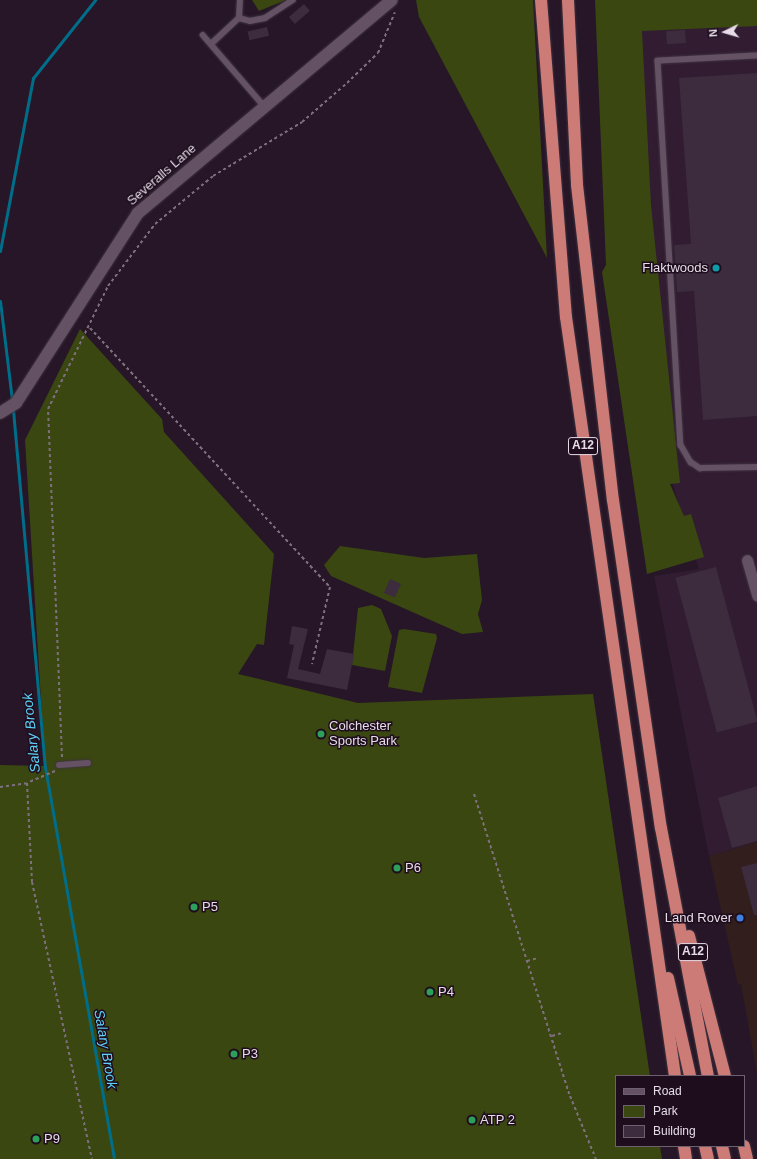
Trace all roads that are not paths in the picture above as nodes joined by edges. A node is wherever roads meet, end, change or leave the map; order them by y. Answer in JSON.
{"nodes":[{"id":1,"x":240,"y":0,"type":"edge"},
{"id":2,"x":294,"y":0,"type":"edge"},
{"id":3,"x":541,"y":0,"type":"edge"},
{"id":4,"x":568,"y":0,"type":"edge"},
{"id":5,"x":395,"y":3,"type":"edge"},
{"id":6,"x":239,"y":18,"type":"junction"},
{"id":7,"x":203,"y":35,"type":"dead end"},
{"id":8,"x":211,"y":44,"type":"junction"},
{"id":9,"x":757,"y":56,"type":"edge"},
{"id":10,"x":264,"y":106,"type":"junction"},
{"id":11,"x":0,"y":413,"type":"edge"},
{"id":12,"x":757,"y":467,"type":"edge"},
{"id":13,"x":747,"y":560,"type":"dead end"},
{"id":14,"x":757,"y":596,"type":"edge"},
{"id":15,"x":88,"y":763,"type":"dead end"},
{"id":16,"x":60,"y":765,"type":"road end"},
{"id":17,"x":661,"y":828,"type":"junction"},
{"id":18,"x":649,"y":890,"type":"junction"},
{"id":19,"x":675,"y":1075,"type":"edge"},
{"id":20,"x":690,"y":1075,"type":"edge"},
{"id":21,"x":708,"y":1075,"type":"edge"},
{"id":22,"x":725,"y":1075,"type":"edge"},
{"id":23,"x":684,"y":1147,"type":"edge"},
{"id":24,"x":705,"y":1147,"type":"edge"},
{"id":25,"x":722,"y":1147,"type":"edge"},
{"id":26,"x":744,"y":1147,"type":"edge"},
{"id":27,"x":686,"y":1159,"type":"edge"},
{"id":28,"x":708,"y":1159,"type":"edge"},
{"id":29,"x":725,"y":1159,"type":"edge"},
{"id":30,"x":747,"y":1159,"type":"edge"}],
"edges":[{"from":1,"to":6,"type":"lane"},
{"from":2,"to":6,"type":"lane"},
{"from":3,"to":18,"type":"highway","number":"A12"},
{"from":4,"to":17,"type":"highway","number":"A12"},
{"from":5,"to":10,"type":"street","name":"Severalls Lane"},
{"from":6,"to":8,"type":"lane"},
{"from":7,"to":8,"type":"lane"},
{"from":8,"to":10,"type":"lane"},
{"from":9,"to":12,"type":"lane"},
{"from":10,"to":11,"type":"street","name":"Severalls Lane"},
{"from":13,"to":14,"type":"street"},
{"from":15,"to":16,"type":"lane"},
{"from":17,"to":21,"type":"highway","number":"A12"},
{"from":17,"to":22,"type":"highway","number":"A12"},
{"from":18,"to":19,"type":"highway","number":"A12"},
{"from":18,"to":20,"type":"highway","number":"A12"},
{"from":23,"to":27,"type":"highway"},
{"from":24,"to":28,"type":"highway"},
{"from":25,"to":29,"type":"highway"},
{"from":26,"to":30,"type":"highway"}]}
